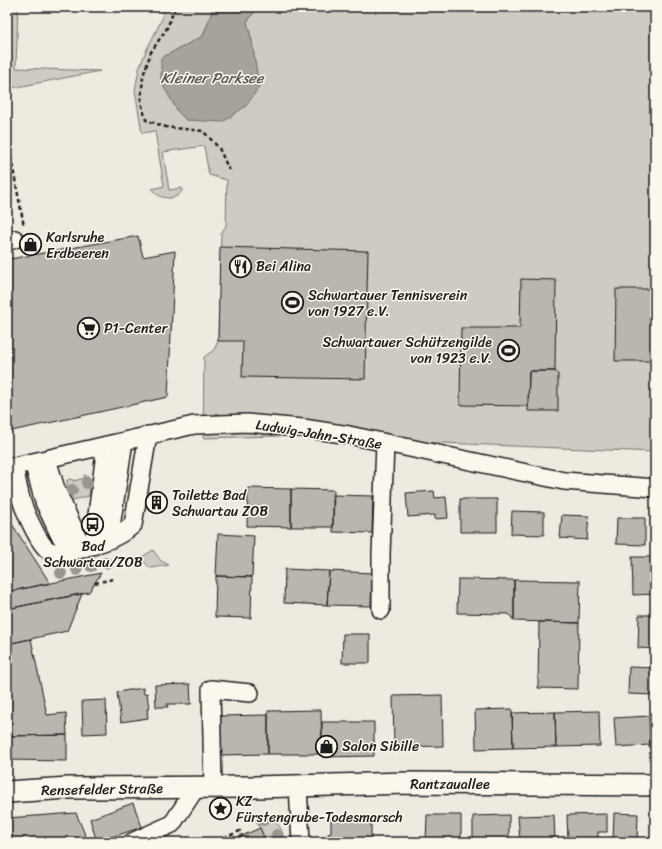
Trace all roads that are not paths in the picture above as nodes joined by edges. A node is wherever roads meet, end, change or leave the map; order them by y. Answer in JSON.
{"nodes":[{"id":1,"x":148,"y":435,"type":"junction"},
{"id":2,"x":124,"y":441,"type":"junction"},
{"id":3,"x":385,"y":444,"type":"junction"},
{"id":4,"x":106,"y":445,"type":"junction"},
{"id":5,"x":40,"y":460,"type":"junction"},
{"id":6,"x":10,"y":467,"type":"edge"},
{"id":7,"x":655,"y":488,"type":"edge"},
{"id":8,"x":109,"y":540,"type":"junction"},
{"id":9,"x":83,"y":549,"type":"junction"},
{"id":10,"x":381,"y":610,"type":"dead end"},
{"id":11,"x":250,"y":693,"type":"dead end"},
{"id":12,"x":655,"y":785,"type":"edge"},
{"id":13,"x":298,"y":786,"type":"junction"},
{"id":14,"x":205,"y":788,"type":"junction"},
{"id":15,"x":7,"y":792,"type":"edge"},
{"id":16,"x":132,"y":842,"type":"edge"},
{"id":17,"x":301,"y":842,"type":"edge"}],
"edges":[{"from":1,"to":2,"type":"street","name":"Ludwig-Jahn-Straße"},
{"from":1,"to":3,"type":"street","name":"Ludwig-Jahn-Straße"},
{"from":1,"to":8,"type":"street"},
{"from":2,"to":4,"type":"street","name":"Ludwig-Jahn-Straße"},
{"from":2,"to":8,"type":"street"},
{"from":3,"to":7,"type":"street","name":"Ludwig-Jahn-Straße"},
{"from":3,"to":10,"type":"street"},
{"from":4,"to":5,"type":"street","name":"Ludwig-Jahn-Straße"},
{"from":4,"to":9,"type":"street"},
{"from":5,"to":6,"type":"street","name":"Ludwig-Jahn-Straße"},
{"from":5,"to":9,"type":"street"},
{"from":6,"to":9,"type":"street"},
{"from":8,"to":9,"type":"street"},
{"from":11,"to":14,"type":"street"},
{"from":12,"to":13,"type":"main road","name":"Rantzauallee"},
{"from":13,"to":14,"type":"main road","name":"Rantzauallee"},
{"from":13,"to":17,"type":"street"},
{"from":14,"to":15,"type":"main road","name":"Rensefelder Straße"},
{"from":14,"to":16,"type":"street"}]}
